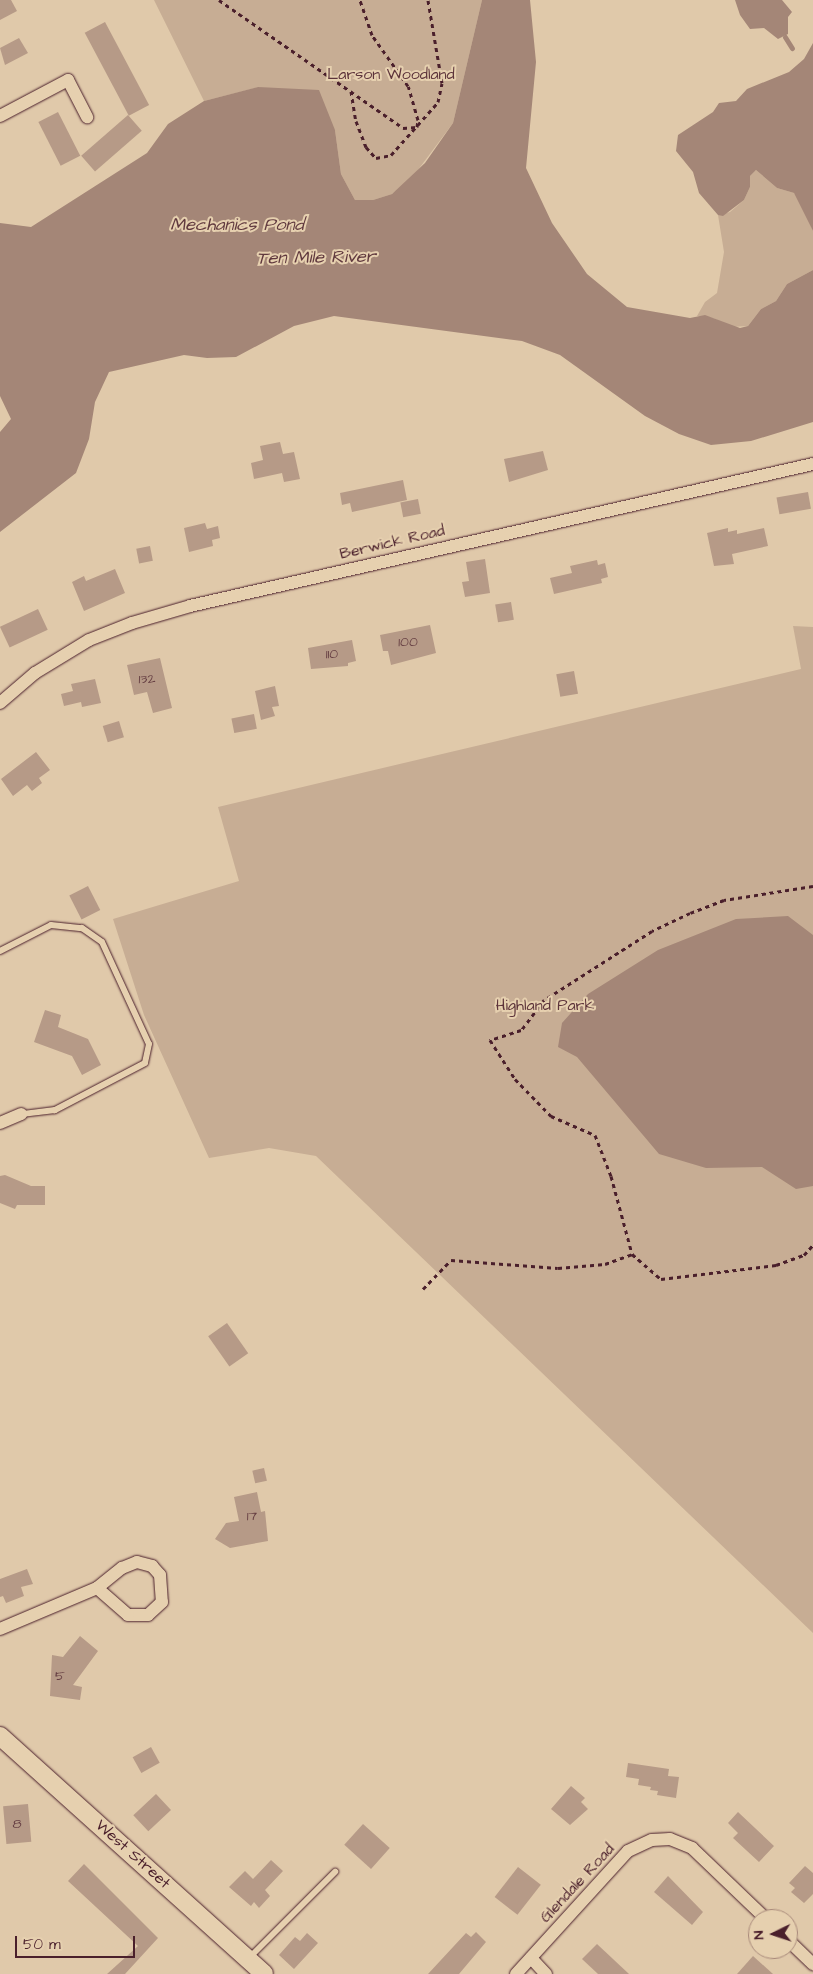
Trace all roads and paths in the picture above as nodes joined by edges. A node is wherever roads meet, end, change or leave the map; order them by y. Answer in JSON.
{"nodes":[{"id":1,"x":219,"y":0,"type":"edge"},
{"id":2,"x":360,"y":0,"type":"edge"},
{"id":3,"x":428,"y":0,"type":"edge"},
{"id":4,"x":351,"y":90,"type":"junction"},
{"id":5,"x":0,"y":116,"type":"edge"},
{"id":6,"x":87,"y":117,"type":"dead end"},
{"id":7,"x":417,"y":127,"type":"junction"},
{"id":8,"x":813,"y":464,"type":"edge"},
{"id":9,"x":0,"y":703,"type":"edge"},
{"id":10,"x":813,"y":886,"type":"edge"},
{"id":11,"x":0,"y":951,"type":"edge"},
{"id":12,"x":21,"y":1114,"type":"joint"},
{"id":13,"x":0,"y":1123,"type":"edge"},
{"id":14,"x":813,"y":1245,"type":"edge"},
{"id":15,"x":632,"y":1254,"type":"junction"},
{"id":16,"x":423,"y":1289,"type":"dead end"},
{"id":17,"x":98,"y":1588,"type":"junction"},
{"id":18,"x":0,"y":1629,"type":"edge"},
{"id":19,"x":0,"y":1736,"type":"edge"},
{"id":20,"x":335,"y":1872,"type":"dead end"},
{"id":21,"x":756,"y":1909,"type":"edge"},
{"id":22,"x":798,"y":1950,"type":"edge"},
{"id":23,"x":531,"y":1958,"type":"junction"},
{"id":24,"x":248,"y":1959,"type":"junction"},
{"id":25,"x":813,"y":1964,"type":"edge"},
{"id":26,"x":264,"y":1974,"type":"edge"},
{"id":27,"x":516,"y":1974,"type":"edge"},
{"id":28,"x":546,"y":1974,"type":"edge"}],
"edges":[{"from":1,"to":4,"type":"path"},
{"from":2,"to":7,"type":"path"},
{"from":3,"to":7,"type":"path"},
{"from":4,"to":7,"type":"path"},
{"from":4,"to":7,"type":"path"},
{"from":5,"to":6,"type":"street"},
{"from":8,"to":9,"type":"street","name":"Berwick Road"},
{"from":10,"to":15,"type":"path"},
{"from":11,"to":12,"type":"lane"},
{"from":12,"to":13,"type":"street"},
{"from":14,"to":15,"type":"path"},
{"from":15,"to":16,"type":"path"},
{"from":17,"to":17,"type":"street"},
{"from":17,"to":18,"type":"street"},
{"from":19,"to":24,"type":"main road","name":"West Street"},
{"from":20,"to":24,"type":"lane"},
{"from":21,"to":23,"type":"street","name":"Glendale Road"},
{"from":22,"to":25,"type":"street"},
{"from":23,"to":27,"type":"street","name":"Glendale Road"},
{"from":23,"to":28,"type":"street"},
{"from":24,"to":26,"type":"main road","name":"West Street"}]}
